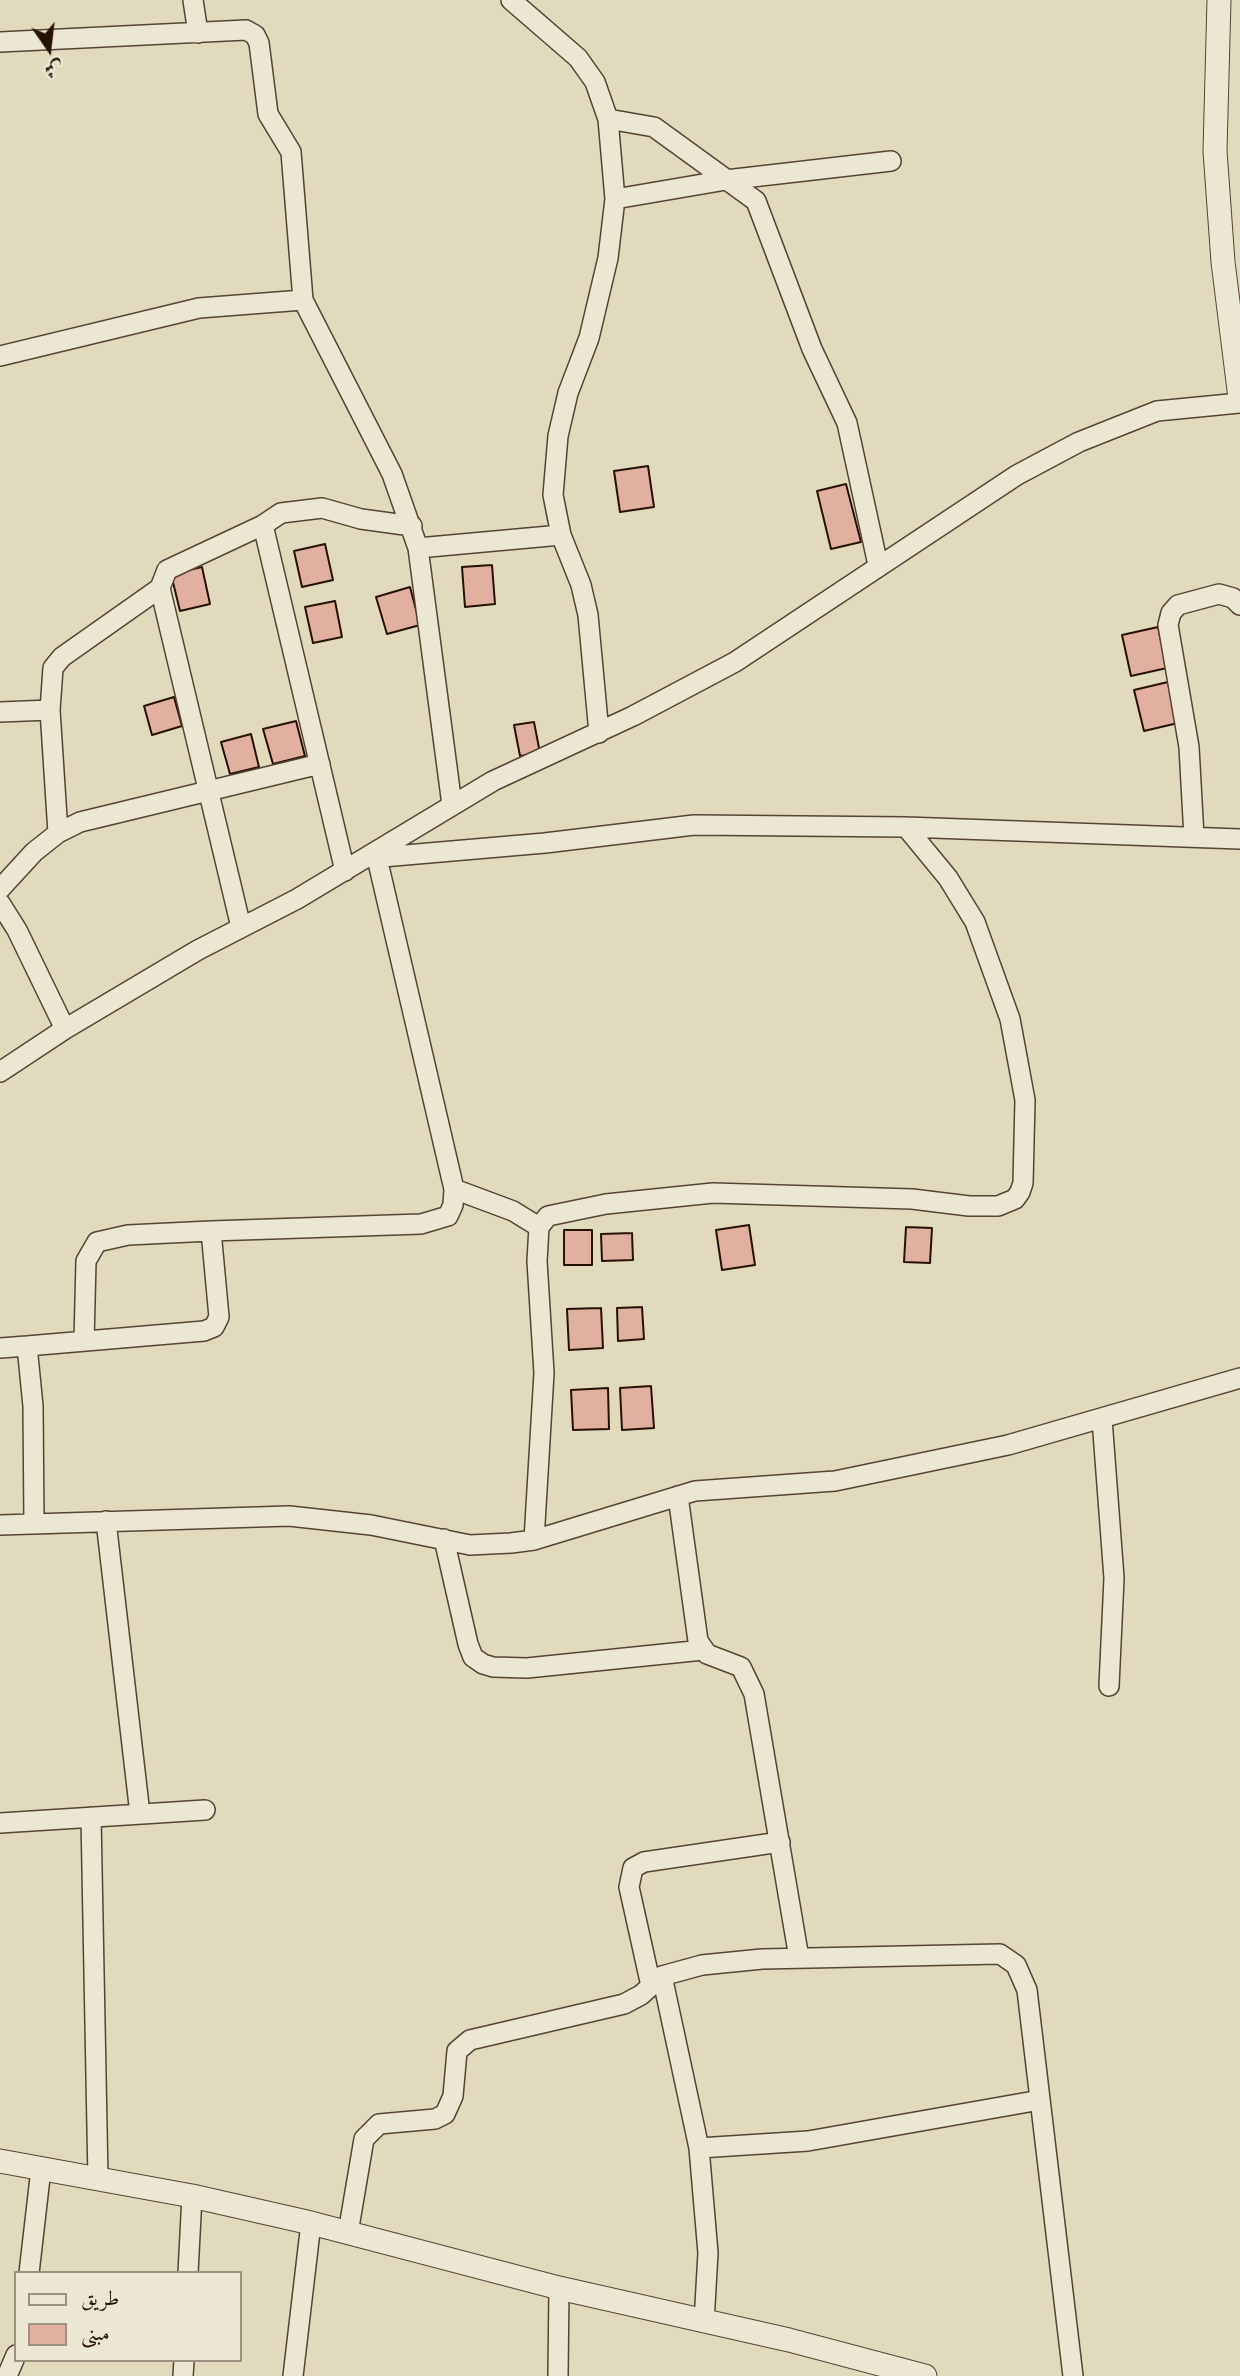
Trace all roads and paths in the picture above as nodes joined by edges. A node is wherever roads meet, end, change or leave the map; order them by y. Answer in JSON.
{"nodes":[{"id":1,"x":193,"y":0,"type":"edge"},
{"id":2,"x":511,"y":0,"type":"edge"},
{"id":3,"x":1219,"y":0,"type":"edge"},
{"id":4,"x":198,"y":33,"type":"junction"},
{"id":5,"x":0,"y":42,"type":"edge"},
{"id":6,"x":608,"y":119,"type":"junction"},
{"id":7,"x":891,"y":161,"type":"dead end"},
{"id":8,"x":726,"y":180,"type":"junction"},
{"id":9,"x":615,"y":199,"type":"junction"},
{"id":10,"x":303,"y":300,"type":"junction"},
{"id":11,"x":0,"y":356,"type":"edge"},
{"id":12,"x":1240,"y":401,"type":"edge"},
{"id":13,"x":264,"y":525,"type":"junction"},
{"id":14,"x":412,"y":526,"type":"junction"},
{"id":15,"x":561,"y":535,"type":"junction"},
{"id":16,"x":418,"y":548,"type":"junction"},
{"id":17,"x":878,"y":565,"type":"junction"},
{"id":18,"x":160,"y":588,"type":"junction"},
{"id":19,"x":1240,"y":605,"type":"edge"},
{"id":20,"x":50,"y":710,"type":"junction"},
{"id":21,"x":0,"y":712,"type":"edge"},
{"id":22,"x":599,"y":733,"type":"junction"},
{"id":23,"x":320,"y":764,"type":"junction"},
{"id":24,"x":210,"y":790,"type":"junction"},
{"id":25,"x":452,"y":805,"type":"junction"},
{"id":26,"x":906,"y":827,"type":"junction"},
{"id":27,"x":58,"y":832,"type":"junction"},
{"id":28,"x":1194,"y":837,"type":"junction"},
{"id":29,"x":1240,"y":839,"type":"edge"},
{"id":30,"x":372,"y":858,"type":"junction"},
{"id":31,"x":345,"y":871,"type":"junction"},
{"id":32,"x":0,"y":889,"type":"edge"},
{"id":33,"x":0,"y":903,"type":"edge"},
{"id":34,"x":6,"y":925,"type":"edge"},
{"id":35,"x":241,"y":927,"type":"junction"},
{"id":36,"x":65,"y":1029,"type":"junction"},
{"id":37,"x":0,"y":1072,"type":"edge"},
{"id":38,"x":454,"y":1189,"type":"junction"},
{"id":39,"x":539,"y":1227,"type":"junction"},
{"id":40,"x":212,"y":1231,"type":"junction"},
{"id":41,"x":83,"y":1341,"type":"junction"},
{"id":42,"x":27,"y":1346,"type":"junction"},
{"id":43,"x":0,"y":1348,"type":"edge"},
{"id":44,"x":1240,"y":1378,"type":"edge"},
{"id":45,"x":1102,"y":1419,"type":"junction"},
{"id":46,"x":678,"y":1496,"type":"junction"},
{"id":47,"x":106,"y":1521,"type":"junction"},
{"id":48,"x":34,"y":1524,"type":"junction"},
{"id":49,"x":0,"y":1525,"type":"edge"},
{"id":50,"x":444,"y":1539,"type":"junction"},
{"id":51,"x":534,"y":1539,"type":"junction"},
{"id":52,"x":703,"y":1650,"type":"junction"},
{"id":53,"x":1109,"y":1686,"type":"dead end"},
{"id":54,"x":205,"y":1810,"type":"dead end"},
{"id":55,"x":140,"y":1814,"type":"junction"},
{"id":56,"x":91,"y":1817,"type":"junction"},
{"id":57,"x":0,"y":1823,"type":"edge"},
{"id":58,"x":780,"y":1842,"type":"junction"},
{"id":59,"x":799,"y":1958,"type":"junction"},
{"id":60,"x":657,"y":1981,"type":"junction"},
{"id":61,"x":1040,"y":2099,"type":"junction"},
{"id":62,"x":699,"y":2148,"type":"junction"},
{"id":63,"x":0,"y":2161,"type":"edge"},
{"id":64,"x":41,"y":2169,"type":"junction"},
{"id":65,"x":98,"y":2179,"type":"junction"},
{"id":66,"x":192,"y":2196,"type":"junction"},
{"id":67,"x":311,"y":2223,"type":"junction"},
{"id":68,"x":348,"y":2233,"type":"junction"},
{"id":69,"x":29,"y":2271,"type":"edge"},
{"id":70,"x":188,"y":2271,"type":"edge"},
{"id":71,"x":559,"y":2288,"type":"junction"},
{"id":72,"x":704,"y":2322,"type":"junction"},
{"id":73,"x":915,"y":2375,"type":"edge"},
{"id":74,"x":293,"y":2376,"type":"edge"},
{"id":75,"x":558,"y":2376,"type":"edge"},
{"id":76,"x":1073,"y":2376,"type":"edge"}],
"edges":[{"from":1,"to":4,"type":"street"},
{"from":2,"to":6,"type":"street"},
{"from":3,"to":12,"type":"street"},
{"from":4,"to":5,"type":"street"},
{"from":4,"to":10,"type":"street"},
{"from":6,"to":8,"type":"street"},
{"from":6,"to":9,"type":"street"},
{"from":7,"to":8,"type":"street"},
{"from":8,"to":9,"type":"street"},
{"from":8,"to":17,"type":"street"},
{"from":9,"to":15,"type":"street"},
{"from":10,"to":11,"type":"street"},
{"from":10,"to":14,"type":"street"},
{"from":12,"to":17,"type":"street"},
{"from":13,"to":14,"type":"street"},
{"from":13,"to":18,"type":"street"},
{"from":13,"to":23,"type":"street"},
{"from":14,"to":16,"type":"street"},
{"from":15,"to":16,"type":"street"},
{"from":15,"to":22,"type":"street"},
{"from":16,"to":25,"type":"street"},
{"from":17,"to":22,"type":"street"},
{"from":18,"to":20,"type":"street"},
{"from":18,"to":24,"type":"street"},
{"from":19,"to":28,"type":"street"},
{"from":20,"to":21,"type":"street"},
{"from":20,"to":27,"type":"street"},
{"from":22,"to":25,"type":"street"},
{"from":23,"to":24,"type":"street"},
{"from":23,"to":31,"type":"street"},
{"from":24,"to":27,"type":"street"},
{"from":24,"to":35,"type":"street"},
{"from":25,"to":30,"type":"street"},
{"from":26,"to":28,"type":"street"},
{"from":26,"to":30,"type":"street"},
{"from":26,"to":39,"type":"street"},
{"from":27,"to":32,"type":"street"},
{"from":28,"to":29,"type":"street"},
{"from":30,"to":31,"type":"street"},
{"from":30,"to":38,"type":"street"},
{"from":31,"to":35,"type":"street"},
{"from":33,"to":34,"type":"street"},
{"from":34,"to":36,"type":"street"},
{"from":35,"to":36,"type":"street"},
{"from":36,"to":37,"type":"street"},
{"from":38,"to":39,"type":"street"},
{"from":38,"to":40,"type":"street"},
{"from":39,"to":51,"type":"street"},
{"from":40,"to":41,"type":"street"},
{"from":40,"to":41,"type":"street"},
{"from":41,"to":42,"type":"street"},
{"from":42,"to":43,"type":"street"},
{"from":42,"to":48,"type":"street"},
{"from":44,"to":45,"type":"street"},
{"from":45,"to":46,"type":"street"},
{"from":45,"to":53,"type":"street"},
{"from":46,"to":51,"type":"street"},
{"from":46,"to":52,"type":"street"},
{"from":47,"to":48,"type":"street"},
{"from":47,"to":50,"type":"street"},
{"from":47,"to":55,"type":"street"},
{"from":48,"to":49,"type":"street"},
{"from":50,"to":51,"type":"street"},
{"from":50,"to":52,"type":"street"},
{"from":52,"to":58,"type":"street"},
{"from":54,"to":55,"type":"street"},
{"from":55,"to":56,"type":"street"},
{"from":56,"to":57,"type":"street"},
{"from":56,"to":65,"type":"street"},
{"from":58,"to":59,"type":"street"},
{"from":58,"to":60,"type":"street"},
{"from":59,"to":60,"type":"street"},
{"from":59,"to":61,"type":"street"},
{"from":60,"to":62,"type":"street"},
{"from":60,"to":68,"type":"street"},
{"from":61,"to":62,"type":"street"},
{"from":61,"to":76,"type":"street"},
{"from":62,"to":72,"type":"street"},
{"from":63,"to":64,"type":"street"},
{"from":64,"to":65,"type":"street"},
{"from":64,"to":69,"type":"street"},
{"from":65,"to":66,"type":"street"},
{"from":66,"to":67,"type":"street"},
{"from":66,"to":70,"type":"street"},
{"from":67,"to":68,"type":"street"},
{"from":67,"to":74,"type":"street"},
{"from":68,"to":71,"type":"street"},
{"from":71,"to":72,"type":"street"},
{"from":71,"to":75,"type":"street"},
{"from":72,"to":73,"type":"street"}]}
